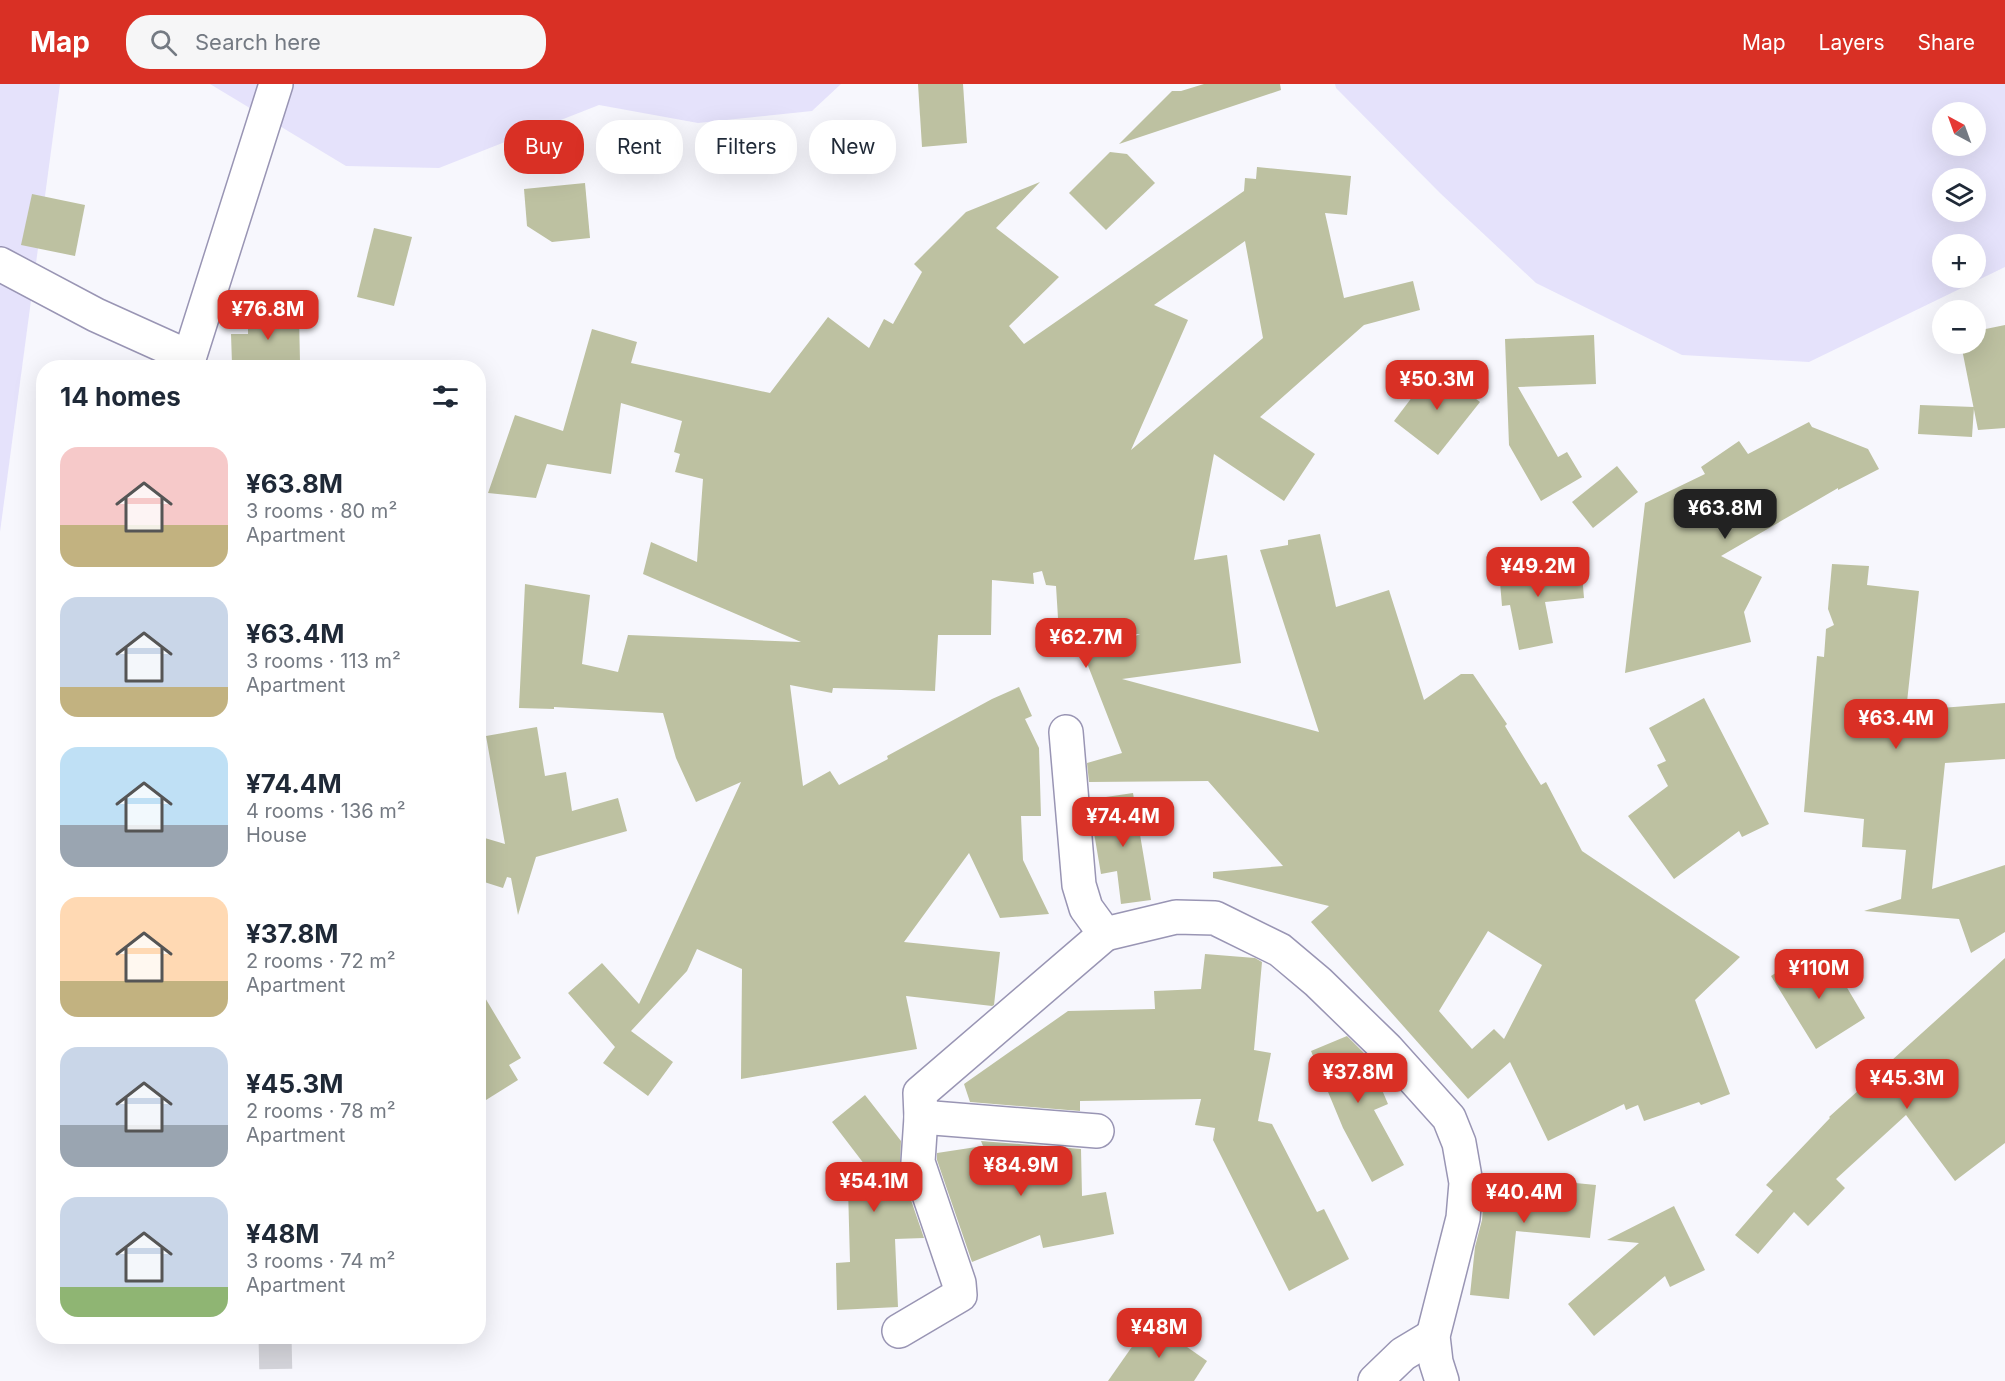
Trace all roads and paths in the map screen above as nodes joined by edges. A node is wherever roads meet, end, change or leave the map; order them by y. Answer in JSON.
{"nodes":[{"id":1,"x":276,"y":84,"type":"edge"},
{"id":2,"x":0,"y":264,"type":"edge"},
{"id":3,"x":184,"y":360,"type":"edge"},
{"id":4,"x":189,"y":360,"type":"edge"},
{"id":5,"x":1066,"y":732,"type":"dead end"},
{"id":6,"x":1105,"y":934,"type":"junction"},
{"id":7,"x":921,"y":1117,"type":"junction"},
{"id":8,"x":1097,"y":1131,"type":"dead end"},
{"id":9,"x":899,"y":1332,"type":"dead end"},
{"id":10,"x":1433,"y":1336,"type":"junction"},
{"id":11,"x":1375,"y":1381,"type":"edge"},
{"id":12,"x":1442,"y":1381,"type":"edge"}],
"edges":[{"from":1,"to":4,"type":"street"},
{"from":2,"to":3,"type":"street"},
{"from":5,"to":6,"type":"street"},
{"from":6,"to":7,"type":"street"},
{"from":6,"to":10,"type":"street"},
{"from":7,"to":8,"type":"street"},
{"from":7,"to":9,"type":"street"},
{"from":10,"to":11,"type":"street"},
{"from":10,"to":12,"type":"street"}]}
